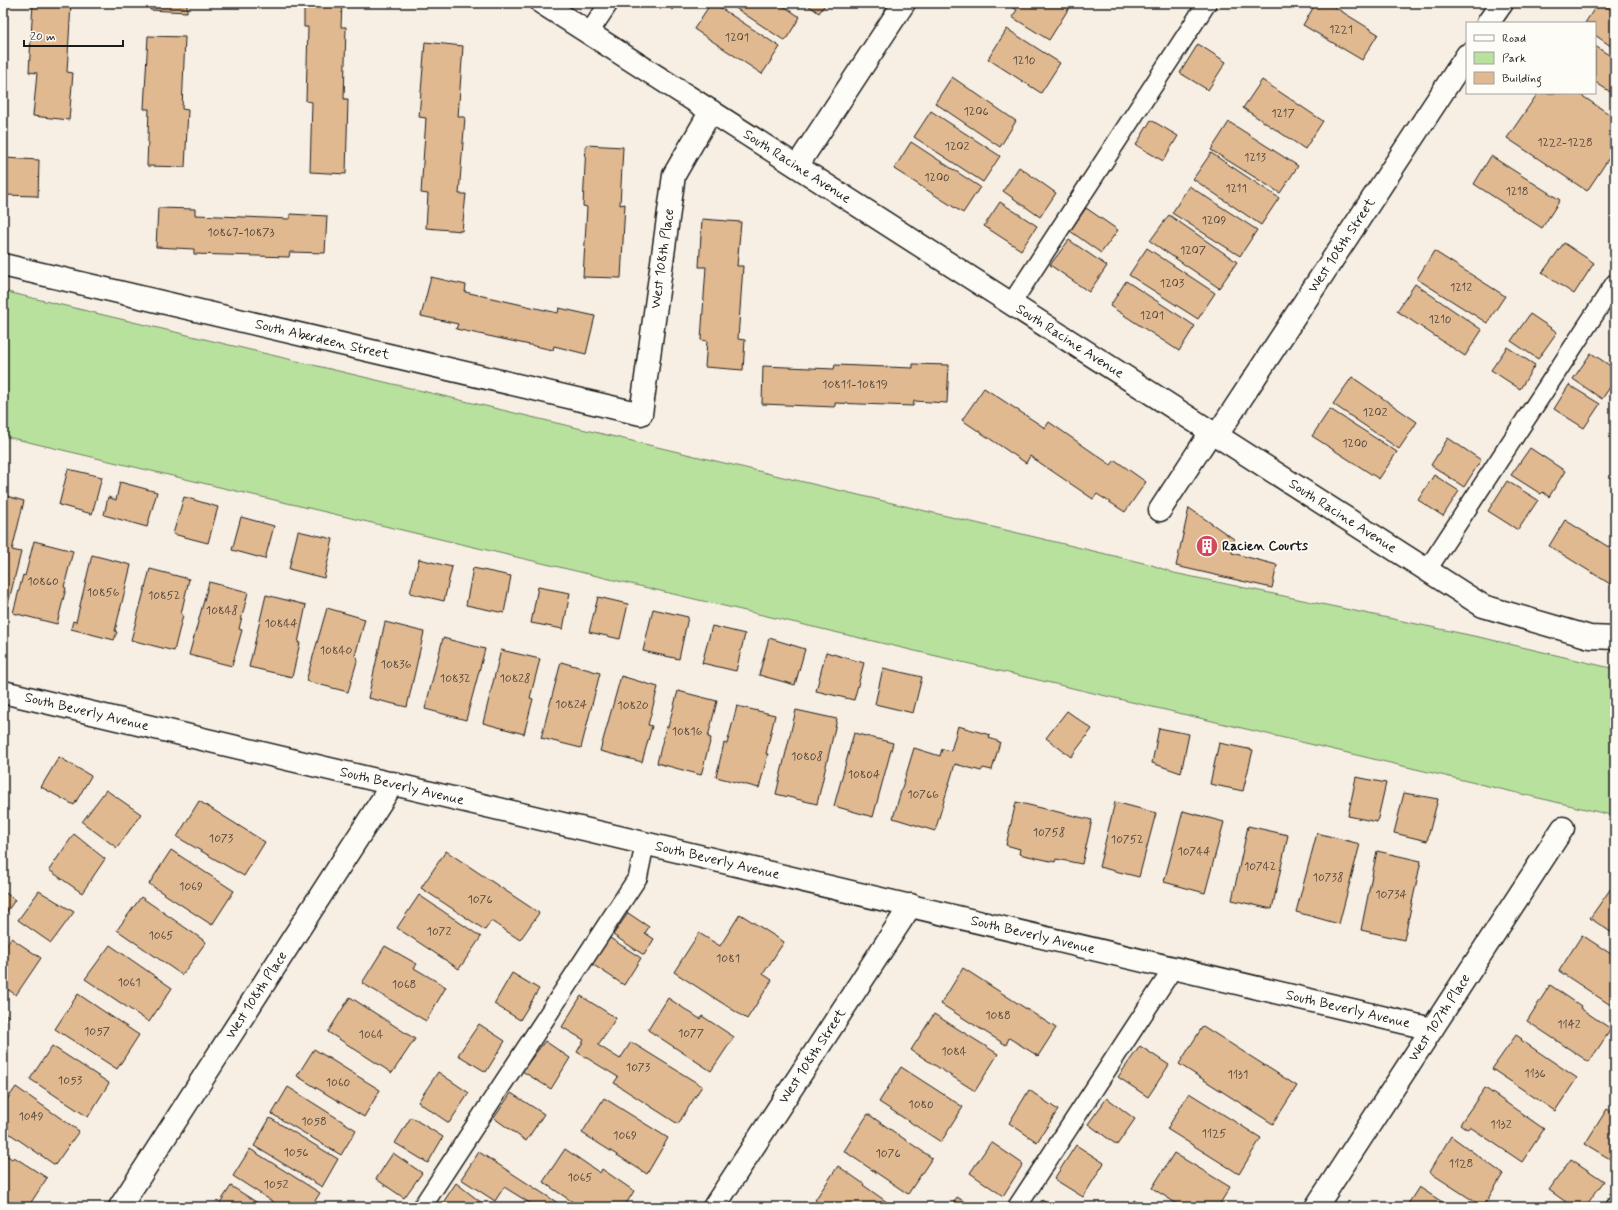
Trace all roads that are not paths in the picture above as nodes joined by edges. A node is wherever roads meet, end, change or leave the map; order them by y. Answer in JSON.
{"nodes":[{"id":1,"x":542,"y":3,"type":"edge"},
{"id":2,"x":609,"y":3,"type":"edge"},
{"id":3,"x":904,"y":3,"type":"edge"},
{"id":4,"x":1207,"y":3,"type":"edge"},
{"id":5,"x":1502,"y":3,"type":"edge"},
{"id":6,"x":1489,"y":22,"type":"edge"},
{"id":7,"x":589,"y":33,"type":"junction"},
{"id":8,"x":1466,"y":57,"type":"edge"},
{"id":9,"x":711,"y":111,"type":"junction"},
{"id":10,"x":797,"y":166,"type":"junction"},
{"id":11,"x":3,"y":266,"type":"edge"},
{"id":12,"x":1615,"y":283,"type":"edge"},
{"id":13,"x":1011,"y":304,"type":"junction"},
{"id":14,"x":641,"y":414,"type":"joint"},
{"id":15,"x":1214,"y":433,"type":"junction"},
{"id":16,"x":1160,"y":510,"type":"dead end"},
{"id":17,"x":1427,"y":570,"type":"junction"},
{"id":18,"x":1615,"y":638,"type":"edge"},
{"id":19,"x":3,"y":692,"type":"edge"},
{"id":20,"x":393,"y":783,"type":"junction"},
{"id":21,"x":1563,"y":828,"type":"dead end"},
{"id":22,"x":645,"y":843,"type":"junction"},
{"id":23,"x":911,"y":905,"type":"junction"},
{"id":24,"x":1174,"y":967,"type":"junction"},
{"id":25,"x":1432,"y":1029,"type":"junction"},
{"id":26,"x":120,"y":1207,"type":"edge"},
{"id":27,"x":422,"y":1207,"type":"edge"},
{"id":28,"x":714,"y":1207,"type":"edge"},
{"id":29,"x":1017,"y":1207,"type":"edge"},
{"id":30,"x":1316,"y":1207,"type":"edge"}],
"edges":[{"from":1,"to":7,"type":"street","name":"South Racine Avenue"},
{"from":2,"to":7,"type":"lane"},
{"from":3,"to":10,"type":"street"},
{"from":4,"to":13,"type":"lane"},
{"from":5,"to":6,"type":"street"},
{"from":7,"to":9,"type":"street","name":"South Racine Avenue"},
{"from":8,"to":15,"type":"street","name":"West 108th Street"},
{"from":9,"to":10,"type":"street","name":"South Racine Avenue"},
{"from":9,"to":14,"type":"street","name":"West 108th Place"},
{"from":10,"to":13,"type":"street","name":"South Racine Avenue"},
{"from":11,"to":14,"type":"street","name":"South Aberdeen Street"},
{"from":12,"to":17,"type":"lane"},
{"from":13,"to":15,"type":"street","name":"South Racine Avenue"},
{"from":15,"to":16,"type":"street","name":"West 108th Street"},
{"from":15,"to":17,"type":"street","name":"South Racine Avenue"},
{"from":17,"to":18,"type":"street","name":"South Racine Avenue"},
{"from":19,"to":20,"type":"street","name":"South Beverly Avenue"},
{"from":20,"to":22,"type":"street","name":"South Beverly Avenue"},
{"from":20,"to":26,"type":"street","name":"West 108th Place"},
{"from":21,"to":25,"type":"street","name":"West 107th Place"},
{"from":22,"to":23,"type":"street","name":"South Beverly Avenue"},
{"from":22,"to":27,"type":"lane"},
{"from":23,"to":24,"type":"street","name":"South Beverly Avenue"},
{"from":23,"to":28,"type":"street","name":"West 108th Street"},
{"from":24,"to":25,"type":"street","name":"South Beverly Avenue"},
{"from":24,"to":29,"type":"lane"},
{"from":25,"to":30,"type":"street","name":"West 107th Place"}]}
